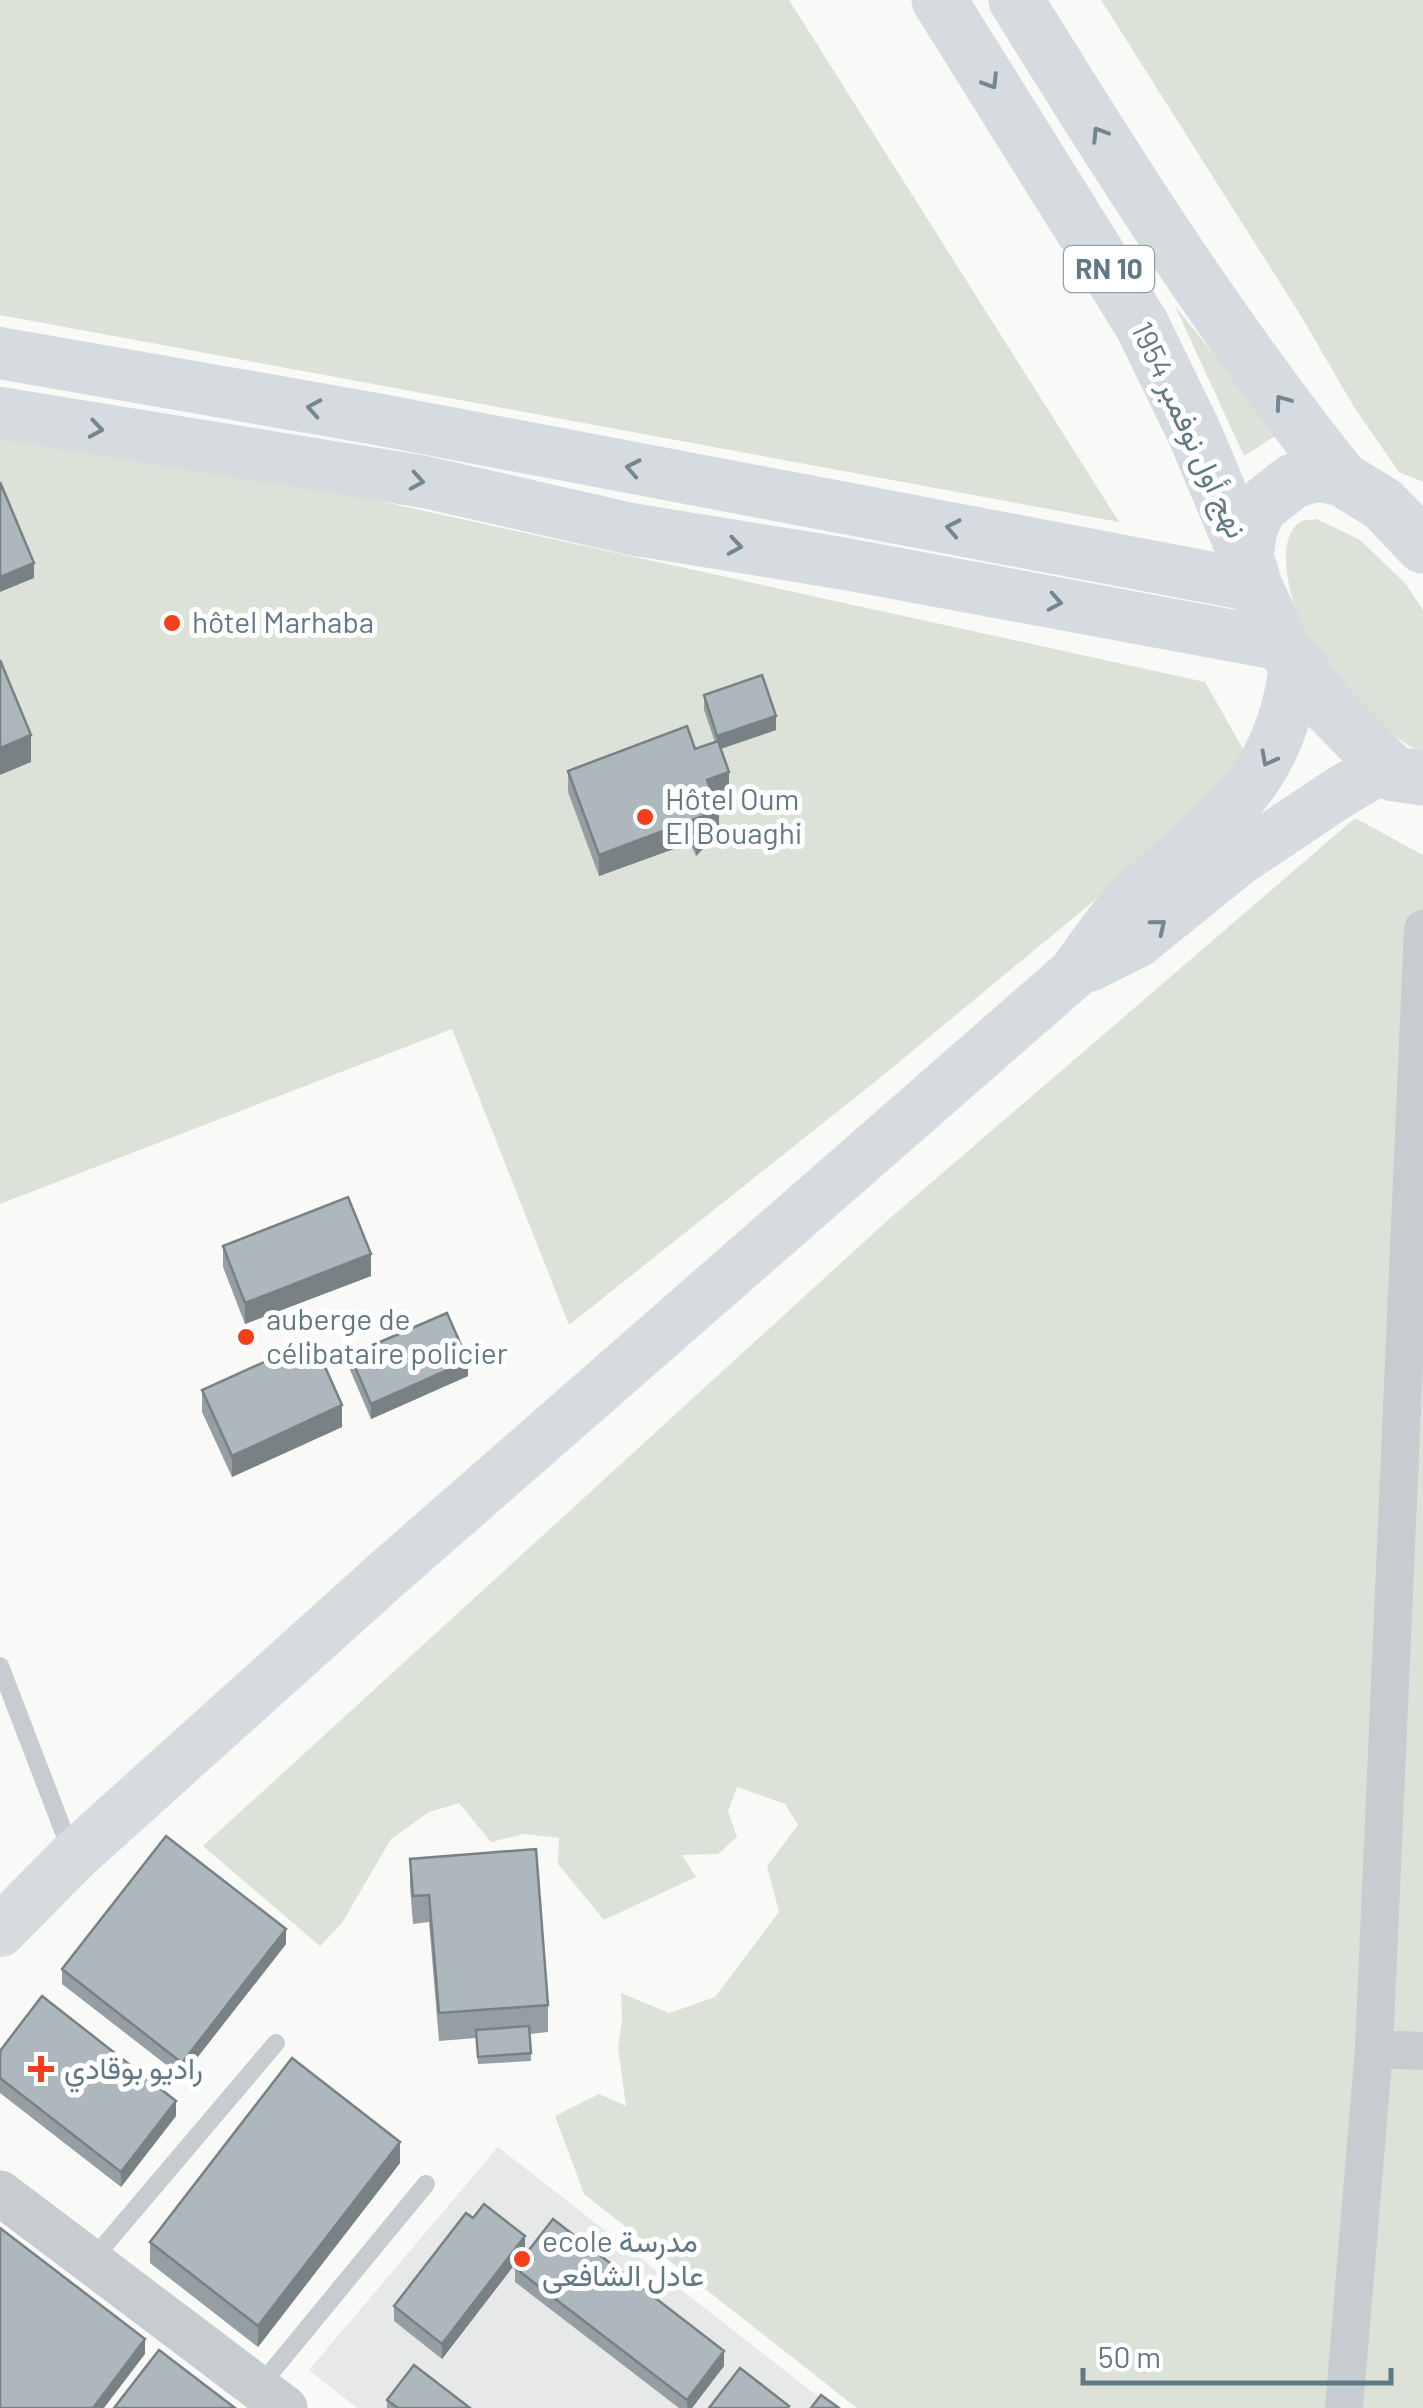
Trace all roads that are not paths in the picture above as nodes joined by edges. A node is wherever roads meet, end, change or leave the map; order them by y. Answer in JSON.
{"nodes":[{"id":1,"x":939,"y":0,"type":"edge"},
{"id":2,"x":1016,"y":0,"type":"edge"},
{"id":3,"x":0,"y":354,"type":"edge"},
{"id":4,"x":0,"y":413,"type":"edge"},
{"id":5,"x":1383,"y":499,"type":"edge"},
{"id":6,"x":1423,"y":546,"type":"edge"},
{"id":7,"x":1250,"y":571,"type":"junction"},
{"id":8,"x":1288,"y":656,"type":"junction"},
{"id":9,"x":1406,"y":780,"type":"edge"},
{"id":10,"x":1423,"y":929,"type":"edge"},
{"id":11,"x":1074,"y":973,"type":"junction"},
{"id":12,"x":0,"y":1666,"type":"edge"},
{"id":13,"x":73,"y":1856,"type":"junction"},
{"id":14,"x":0,"y":1931,"type":"edge"},
{"id":15,"x":276,"y":2042,"type":"dead end"},
{"id":16,"x":1374,"y":2049,"type":"junction"},
{"id":17,"x":1423,"y":2051,"type":"edge"},
{"id":18,"x":426,"y":2184,"type":"dead end"},
{"id":19,"x":0,"y":2193,"type":"edge"},
{"id":20,"x":91,"y":2260,"type":"junction"},
{"id":21,"x":272,"y":2398,"type":"edge"},
{"id":22,"x":1344,"y":2408,"type":"edge"}],
"edges":[{"from":1,"to":7,"type":"main road","name":"نهج أول نوفمبر 1954","number":"RN 10","one_way":true},
{"from":5,"to":2,"type":"main road","number":"RN 10","one_way":true},
{"from":7,"to":3,"type":"main road","one_way":true},
{"from":4,"to":8,"type":"main road","one_way":true},
{"from":5,"to":6,"type":"main road"},
{"from":5,"to":7,"type":"main road"},
{"from":7,"to":8,"type":"main road","name":"نهج أول نوفمبر 1954"},
{"from":8,"to":9,"type":"main road","name":"نهج أول نوفمبر 1954"},
{"from":8,"to":11,"type":"main road","one_way":true},
{"from":11,"to":9,"type":"main road","one_way":true},
{"from":10,"to":16,"type":"street"},
{"from":11,"to":13,"type":"main road"},
{"from":12,"to":13,"type":"lane"},
{"from":13,"to":14,"type":"main road"},
{"from":15,"to":20,"type":"lane"},
{"from":16,"to":17,"type":"street"},
{"from":16,"to":22,"type":"street"},
{"from":18,"to":21,"type":"lane"},
{"from":19,"to":20,"type":"street"},
{"from":20,"to":21,"type":"street"}]}
